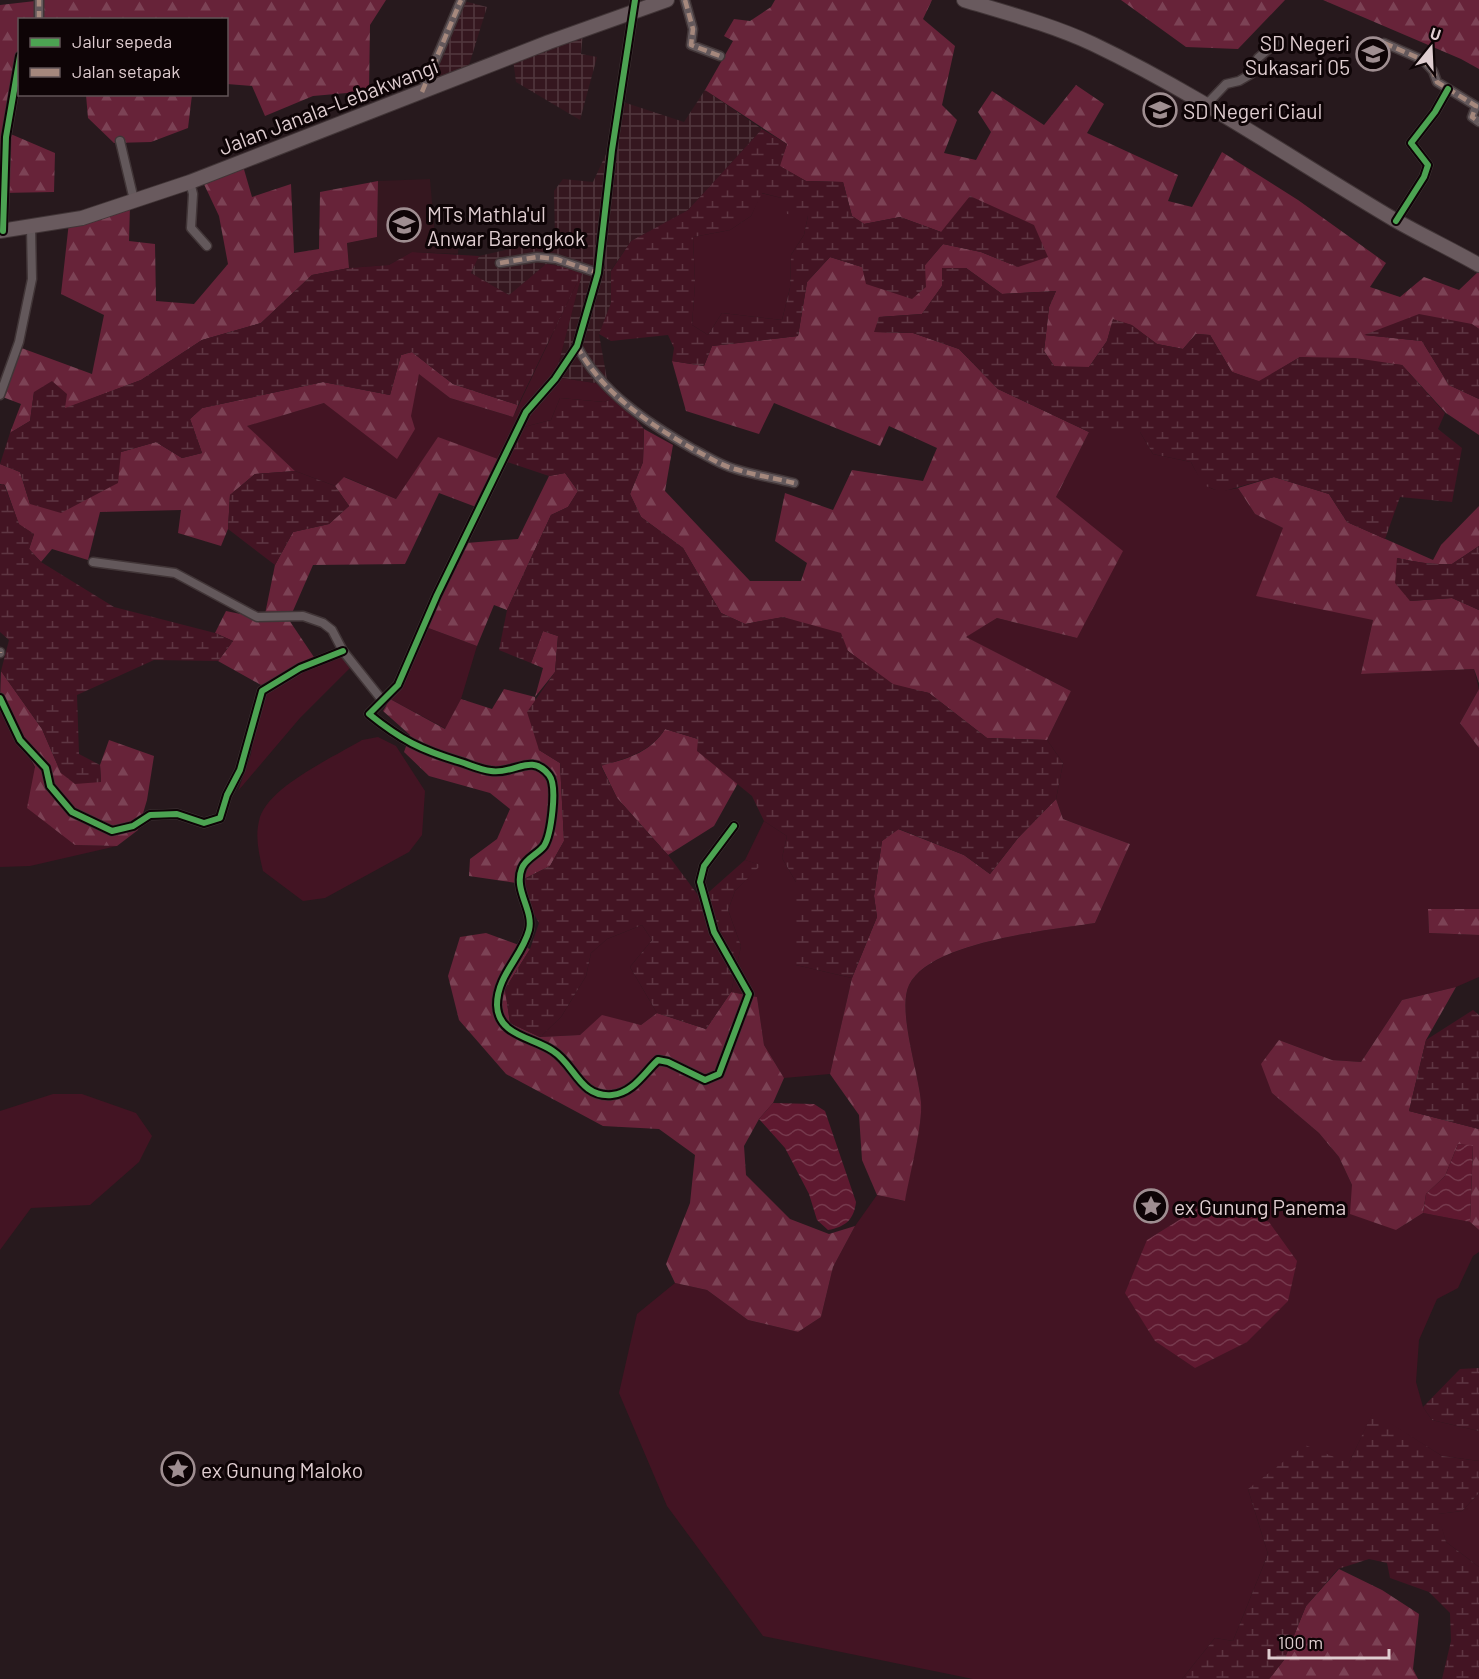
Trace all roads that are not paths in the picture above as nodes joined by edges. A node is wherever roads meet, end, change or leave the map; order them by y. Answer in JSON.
{"nodes":[{"id":1,"x":39,"y":0,"type":"edge"},
{"id":2,"x":461,"y":0,"type":"edge"},
{"id":3,"x":667,"y":0,"type":"edge"},
{"id":4,"x":685,"y":0,"type":"edge"},
{"id":5,"x":964,"y":0,"type":"edge"},
{"id":6,"x":635,"y":6,"type":"edge"},
{"id":7,"x":39,"y":18,"type":"edge"},
{"id":8,"x":1278,"y":41,"type":"dead end"},
{"id":9,"x":1384,"y":43,"type":"dead end"},
{"id":10,"x":720,"y":56,"type":"dead end"},
{"id":11,"x":18,"y":68,"type":"edge"},
{"id":12,"x":1448,"y":89,"type":"junction"},
{"id":13,"x":422,"y":92,"type":"junction"},
{"id":14,"x":1204,"y":106,"type":"junction"},
{"id":15,"x":1479,"y":122,"type":"edge"},
{"id":16,"x":120,"y":141,"type":"dead end"},
{"id":17,"x":190,"y":182,"type":"junction"},
{"id":18,"x":134,"y":200,"type":"junction"},
{"id":19,"x":1396,"y":221,"type":"junction"},
{"id":20,"x":31,"y":228,"type":"junction"},
{"id":21,"x":2,"y":231,"type":"edge"},
{"id":22,"x":207,"y":246,"type":"dead end"},
{"id":23,"x":500,"y":263,"type":"dead end"},
{"id":24,"x":1479,"y":265,"type":"edge"},
{"id":25,"x":598,"y":273,"type":"junction"},
{"id":26,"x":577,"y":346,"type":"junction"},
{"id":27,"x":0,"y":395,"type":"edge"},
{"id":28,"x":794,"y":483,"type":"dead end"},
{"id":29,"x":93,"y":562,"type":"dead end"},
{"id":30,"x":343,"y":651,"type":"junction"},
{"id":31,"x":0,"y":698,"type":"edge"},
{"id":32,"x":382,"y":700,"type":"junction"},
{"id":33,"x":734,"y":826,"type":"dead end"}],
"edges":[{"from":1,"to":7,"type":"street"},
{"from":2,"to":13,"type":"street"},
{"from":3,"to":6,"type":"main road","name":"Jalan Janala–Lebakwangi"},
{"from":4,"to":10,"type":"street"},
{"from":5,"to":14,"type":"main road"},
{"from":6,"to":13,"type":"main road","name":"Jalan Janala–Lebakwangi"},
{"from":6,"to":25,"type":"street"},
{"from":8,"to":14,"type":"street"},
{"from":9,"to":12,"type":"street"},
{"from":11,"to":21,"type":"street"},
{"from":12,"to":15,"type":"street"},
{"from":12,"to":19,"type":"street"},
{"from":13,"to":17,"type":"main road","name":"Jalan Janala–Lebakwangi"},
{"from":14,"to":19,"type":"main road"},
{"from":16,"to":18,"type":"street"},
{"from":17,"to":18,"type":"main road","name":"Jalan Janala–Lebakwangi"},
{"from":17,"to":22,"type":"street"},
{"from":18,"to":20,"type":"main road","name":"Jalan Janala–Lebakwangi"},
{"from":19,"to":24,"type":"main road"},
{"from":20,"to":21,"type":"main road","name":"Jalan Janala–Lebakwangi"},
{"from":20,"to":27,"type":"street"},
{"from":23,"to":25,"type":"street"},
{"from":25,"to":26,"type":"street"},
{"from":26,"to":28,"type":"street"},
{"from":26,"to":32,"type":"street"},
{"from":29,"to":30,"type":"street"},
{"from":30,"to":31,"type":"street"},
{"from":30,"to":32,"type":"street"},
{"from":32,"to":33,"type":"street"}]}
